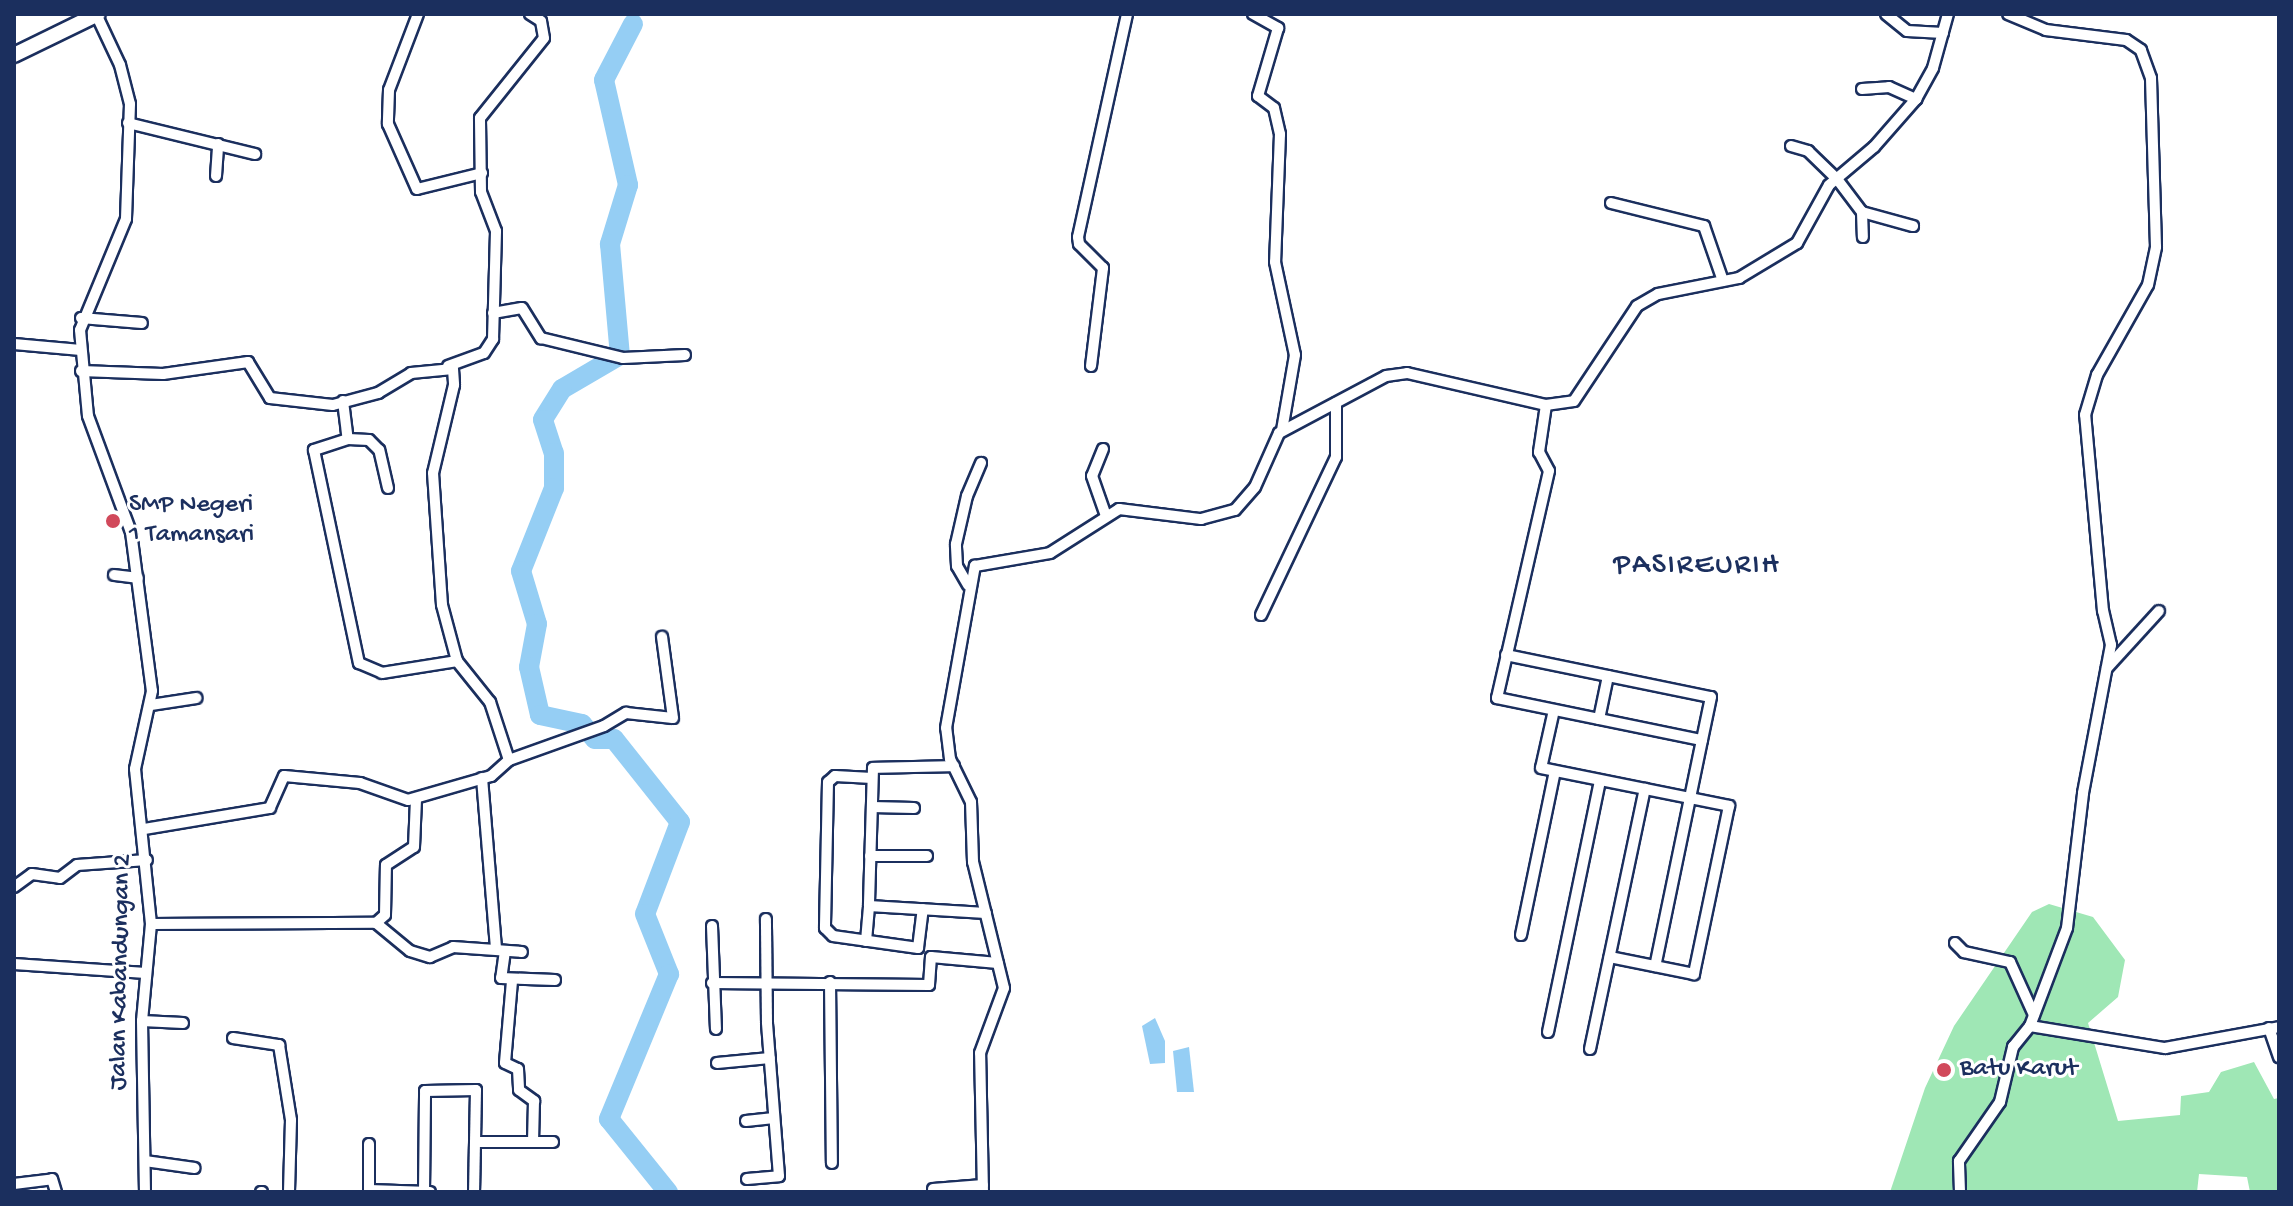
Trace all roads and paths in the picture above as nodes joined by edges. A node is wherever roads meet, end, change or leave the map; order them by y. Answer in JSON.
{"nodes":[{"id":1,"x":97,"y":14,"type":"edge"},
{"id":2,"x":418,"y":14,"type":"edge"},
{"id":3,"x":530,"y":14,"type":"edge"},
{"id":4,"x":1127,"y":14,"type":"edge"},
{"id":5,"x":1253,"y":14,"type":"edge"},
{"id":6,"x":1886,"y":14,"type":"edge"},
{"id":7,"x":1948,"y":14,"type":"edge"},
{"id":8,"x":2008,"y":14,"type":"edge"},
{"id":9,"x":1943,"y":33,"type":"junction"},
{"id":10,"x":14,"y":55,"type":"edge"},
{"id":11,"x":1862,"y":89,"type":"dead end"},
{"id":12,"x":1916,"y":99,"type":"junction"},
{"id":13,"x":128,"y":123,"type":"junction"},
{"id":14,"x":218,"y":144,"type":"junction"},
{"id":15,"x":1791,"y":146,"type":"dead end"},
{"id":16,"x":255,"y":154,"type":"dead end"},
{"id":17,"x":482,"y":173,"type":"junction"},
{"id":18,"x":216,"y":176,"type":"dead end"},
{"id":19,"x":1837,"y":179,"type":"junction"},
{"id":20,"x":1611,"y":203,"type":"dead end"},
{"id":21,"x":1862,"y":212,"type":"junction"},
{"id":22,"x":1913,"y":226,"type":"dead end"},
{"id":23,"x":1863,"y":237,"type":"dead end"},
{"id":24,"x":1723,"y":281,"type":"junction"},
{"id":25,"x":493,"y":313,"type":"junction"},
{"id":26,"x":81,"y":318,"type":"junction"},
{"id":27,"x":142,"y":323,"type":"dead end"},
{"id":28,"x":14,"y":344,"type":"edge"},
{"id":29,"x":81,"y":350,"type":"junction"},
{"id":30,"x":685,"y":355,"type":"dead end"},
{"id":31,"x":448,"y":366,"type":"junction"},
{"id":32,"x":1091,"y":366,"type":"dead end"},
{"id":33,"x":81,"y":371,"type":"junction"},
{"id":34,"x":343,"y":401,"type":"junction"},
{"id":35,"x":1336,"y":403,"type":"junction"},
{"id":36,"x":1546,"y":405,"type":"junction"},
{"id":37,"x":1282,"y":430,"type":"junction"},
{"id":38,"x":348,"y":439,"type":"junction"},
{"id":39,"x":1103,"y":449,"type":"dead end"},
{"id":40,"x":981,"y":463,"type":"dead end"},
{"id":41,"x":388,"y":488,"type":"dead end"},
{"id":42,"x":1106,"y":516,"type":"junction"},
{"id":43,"x":114,"y":575,"type":"dead end"},
{"id":44,"x":138,"y":578,"type":"junction"},
{"id":45,"x":968,"y":585,"type":"junction"},
{"id":46,"x":2159,"y":611,"type":"dead end"},
{"id":47,"x":1261,"y":615,"type":"dead end"},
{"id":48,"x":662,"y":637,"type":"dead end"},
{"id":49,"x":1506,"y":655,"type":"junction"},
{"id":50,"x":457,"y":661,"type":"junction"},
{"id":51,"x":2107,"y":668,"type":"junction"},
{"id":52,"x":1608,"y":676,"type":"junction"},
{"id":53,"x":196,"y":698,"type":"dead end"},
{"id":54,"x":151,"y":705,"type":"junction"},
{"id":55,"x":1554,"y":710,"type":"junction"},
{"id":56,"x":1599,"y":719,"type":"junction"},
{"id":57,"x":1702,"y":740,"type":"junction"},
{"id":58,"x":509,"y":760,"type":"junction"},
{"id":59,"x":954,"y":766,"type":"junction"},
{"id":60,"x":1555,"y":771,"type":"junction"},
{"id":61,"x":482,"y":778,"type":"junction"},
{"id":62,"x":872,"y":778,"type":"junction"},
{"id":63,"x":1600,"y":780,"type":"junction"},
{"id":64,"x":1645,"y":789,"type":"junction"},
{"id":65,"x":1690,"y":798,"type":"junction"},
{"id":66,"x":416,"y":799,"type":"junction"},
{"id":67,"x":872,"y":807,"type":"junction"},
{"id":68,"x":914,"y":808,"type":"dead end"},
{"id":69,"x":145,"y":829,"type":"junction"},
{"id":70,"x":870,"y":856,"type":"junction"},
{"id":71,"x":927,"y":856,"type":"dead end"},
{"id":72,"x":147,"y":860,"type":"junction"},
{"id":73,"x":14,"y":887,"type":"edge"},
{"id":74,"x":869,"y":906,"type":"junction"},
{"id":75,"x":923,"y":909,"type":"junction"},
{"id":76,"x":986,"y":913,"type":"junction"},
{"id":77,"x":766,"y":919,"type":"dead end"},
{"id":78,"x":376,"y":923,"type":"junction"},
{"id":79,"x":151,"y":924,"type":"junction"},
{"id":80,"x":712,"y":926,"type":"dead end"},
{"id":81,"x":1521,"y":935,"type":"dead end"},
{"id":82,"x":866,"y":941,"type":"junction"},
{"id":83,"x":1955,"y":943,"type":"dead end"},
{"id":84,"x":500,"y":949,"type":"junction"},
{"id":85,"x":522,"y":952,"type":"dead end"},
{"id":86,"x":1610,"y":957,"type":"junction"},
{"id":87,"x":998,"y":963,"type":"junction"},
{"id":88,"x":14,"y":964,"type":"edge"},
{"id":89,"x":1655,"y":966,"type":"junction"},
{"id":90,"x":146,"y":973,"type":"junction"},
{"id":91,"x":555,"y":980,"type":"dead end"},
{"id":92,"x":512,"y":981,"type":"junction"},
{"id":93,"x":767,"y":981,"type":"junction"},
{"id":94,"x":830,"y":982,"type":"junction"},
{"id":95,"x":712,"y":983,"type":"junction"},
{"id":96,"x":142,"y":1021,"type":"junction"},
{"id":97,"x":2032,"y":1021,"type":"junction"},
{"id":98,"x":183,"y":1023,"type":"dead end"},
{"id":99,"x":2274,"y":1027,"type":"edge"},
{"id":100,"x":716,"y":1029,"type":"dead end"},
{"id":101,"x":1548,"y":1032,"type":"dead end"},
{"id":102,"x":233,"y":1038,"type":"dead end"},
{"id":103,"x":1590,"y":1049,"type":"dead end"},
{"id":104,"x":2279,"y":1057,"type":"edge"},
{"id":105,"x":770,"y":1058,"type":"junction"},
{"id":106,"x":717,"y":1063,"type":"dead end"},
{"id":107,"x":774,"y":1118,"type":"junction"},
{"id":108,"x":746,"y":1121,"type":"dead end"},
{"id":109,"x":533,"y":1141,"type":"junction"},
{"id":110,"x":475,"y":1142,"type":"junction"},
{"id":111,"x":553,"y":1142,"type":"dead end"},
{"id":112,"x":369,"y":1144,"type":"dead end"},
{"id":113,"x":145,"y":1161,"type":"junction"},
{"id":114,"x":832,"y":1163,"type":"dead end"},
{"id":115,"x":195,"y":1168,"type":"dead end"},
{"id":116,"x":747,"y":1179,"type":"dead end"},
{"id":117,"x":14,"y":1184,"type":"edge"},
{"id":118,"x":983,"y":1188,"type":"edge"},
{"id":119,"x":933,"y":1189,"type":"dead end"},
{"id":120,"x":369,"y":1191,"type":"edge"},
{"id":121,"x":56,"y":1192,"type":"edge"},
{"id":122,"x":145,"y":1192,"type":"edge"},
{"id":123,"x":289,"y":1192,"type":"edge"},
{"id":124,"x":427,"y":1192,"type":"edge"},
{"id":125,"x":474,"y":1192,"type":"edge"},
{"id":126,"x":1960,"y":1192,"type":"edge"}],
"edges":[{"from":1,"to":10,"type":"main road"},
{"from":1,"to":13,"type":"street","name":"Jalan Kabandungan 2"},
{"from":2,"to":17,"type":"street"},
{"from":3,"to":17,"type":"street"},
{"from":4,"to":32,"type":"street"},
{"from":5,"to":37,"type":"street"},
{"from":6,"to":9,"type":"street"},
{"from":7,"to":9,"type":"street"},
{"from":8,"to":51,"type":"street"},
{"from":9,"to":12,"type":"street"},
{"from":11,"to":12,"type":"street"},
{"from":12,"to":19,"type":"street"},
{"from":13,"to":14,"type":"street"},
{"from":13,"to":26,"type":"street","name":"Jalan Kabandungan 2"},
{"from":14,"to":16,"type":"street"},
{"from":14,"to":18,"type":"street"},
{"from":15,"to":19,"type":"street"},
{"from":17,"to":25,"type":"street"},
{"from":19,"to":21,"type":"street"},
{"from":19,"to":24,"type":"street"},
{"from":20,"to":24,"type":"street"},
{"from":21,"to":22,"type":"street"},
{"from":21,"to":23,"type":"street"},
{"from":24,"to":36,"type":"street"},
{"from":25,"to":30,"type":"street"},
{"from":25,"to":31,"type":"street"},
{"from":26,"to":27,"type":"street"},
{"from":26,"to":29,"type":"street","name":"Jalan Kabandungan 2"},
{"from":28,"to":29,"type":"street"},
{"from":29,"to":33,"type":"street","name":"Jalan Kabandungan 2"},
{"from":31,"to":34,"type":"street"},
{"from":31,"to":50,"type":"street"},
{"from":33,"to":34,"type":"street"},
{"from":33,"to":44,"type":"street","name":"Jalan Kabandungan 2"},
{"from":34,"to":38,"type":"street"},
{"from":35,"to":36,"type":"street"},
{"from":35,"to":37,"type":"street"},
{"from":35,"to":47,"type":"street"},
{"from":36,"to":49,"type":"street"},
{"from":37,"to":42,"type":"street"},
{"from":38,"to":41,"type":"street"},
{"from":38,"to":50,"type":"street"},
{"from":39,"to":42,"type":"street"},
{"from":40,"to":45,"type":"street"},
{"from":42,"to":45,"type":"street"},
{"from":43,"to":44,"type":"street"},
{"from":44,"to":54,"type":"street","name":"Jalan Kabandungan 2"},
{"from":45,"to":59,"type":"street"},
{"from":46,"to":51,"type":"street"},
{"from":48,"to":58,"type":"street"},
{"from":49,"to":52,"type":"street"},
{"from":49,"to":55,"type":"street"},
{"from":50,"to":58,"type":"street"},
{"from":51,"to":97,"type":"street"},
{"from":52,"to":56,"type":"street"},
{"from":52,"to":57,"type":"street"},
{"from":53,"to":54,"type":"street"},
{"from":54,"to":69,"type":"street","name":"Jalan Kabandungan 2"},
{"from":55,"to":56,"type":"street"},
{"from":55,"to":60,"type":"street"},
{"from":56,"to":57,"type":"street"},
{"from":57,"to":65,"type":"street"},
{"from":58,"to":61,"type":"street"},
{"from":59,"to":62,"type":"street"},
{"from":59,"to":76,"type":"street"},
{"from":60,"to":63,"type":"street"},
{"from":60,"to":81,"type":"street"},
{"from":61,"to":66,"type":"street"},
{"from":61,"to":84,"type":"street"},
{"from":62,"to":67,"type":"street"},
{"from":62,"to":82,"type":"street"},
{"from":63,"to":64,"type":"street"},
{"from":63,"to":101,"type":"street"},
{"from":64,"to":65,"type":"street"},
{"from":64,"to":86,"type":"street"},
{"from":65,"to":89,"type":"street"},
{"from":65,"to":89,"type":"street"},
{"from":66,"to":69,"type":"street"},
{"from":66,"to":78,"type":"street"},
{"from":67,"to":68,"type":"street"},
{"from":67,"to":70,"type":"street"},
{"from":69,"to":72,"type":"street","name":"Jalan Kabandungan 2"},
{"from":70,"to":71,"type":"street"},
{"from":70,"to":74,"type":"street"},
{"from":72,"to":73,"type":"street"},
{"from":72,"to":79,"type":"street","name":"Jalan Kabandungan 2"},
{"from":74,"to":75,"type":"street"},
{"from":74,"to":82,"type":"street"},
{"from":75,"to":76,"type":"street"},
{"from":75,"to":82,"type":"street"},
{"from":76,"to":87,"type":"street"},
{"from":77,"to":93,"type":"street"},
{"from":78,"to":79,"type":"street"},
{"from":78,"to":84,"type":"street"},
{"from":79,"to":90,"type":"street","name":"Jalan Kabandungan 2"},
{"from":80,"to":95,"type":"street"},
{"from":83,"to":97,"type":"street"},
{"from":84,"to":85,"type":"street"},
{"from":84,"to":92,"type":"street"},
{"from":86,"to":89,"type":"street"},
{"from":86,"to":103,"type":"street"},
{"from":87,"to":94,"type":"street"},
{"from":87,"to":118,"type":"street"},
{"from":88,"to":90,"type":"street"},
{"from":90,"to":96,"type":"street","name":"Jalan Kabandungan 2"},
{"from":91,"to":92,"type":"street"},
{"from":92,"to":109,"type":"street"},
{"from":93,"to":94,"type":"street"},
{"from":93,"to":95,"type":"street"},
{"from":93,"to":105,"type":"street"},
{"from":94,"to":114,"type":"street"},
{"from":95,"to":100,"type":"street"},
{"from":96,"to":98,"type":"street"},
{"from":96,"to":113,"type":"street","name":"Jalan Kabandungan 2"},
{"from":97,"to":99,"type":"street"},
{"from":97,"to":126,"type":"street"},
{"from":99,"to":104,"type":"street"},
{"from":102,"to":123,"type":"street"},
{"from":105,"to":106,"type":"street"},
{"from":105,"to":107,"type":"street"},
{"from":107,"to":108,"type":"street"},
{"from":107,"to":116,"type":"street"},
{"from":109,"to":110,"type":"street"},
{"from":109,"to":111,"type":"street"},
{"from":110,"to":124,"type":"street"},
{"from":110,"to":125,"type":"street"},
{"from":112,"to":120,"type":"street"},
{"from":113,"to":115,"type":"street"},
{"from":113,"to":122,"type":"street","name":"Jalan Kabandungan 2"},
{"from":117,"to":121,"type":"street"},
{"from":118,"to":119,"type":"street"},
{"from":120,"to":124,"type":"street"}]}
